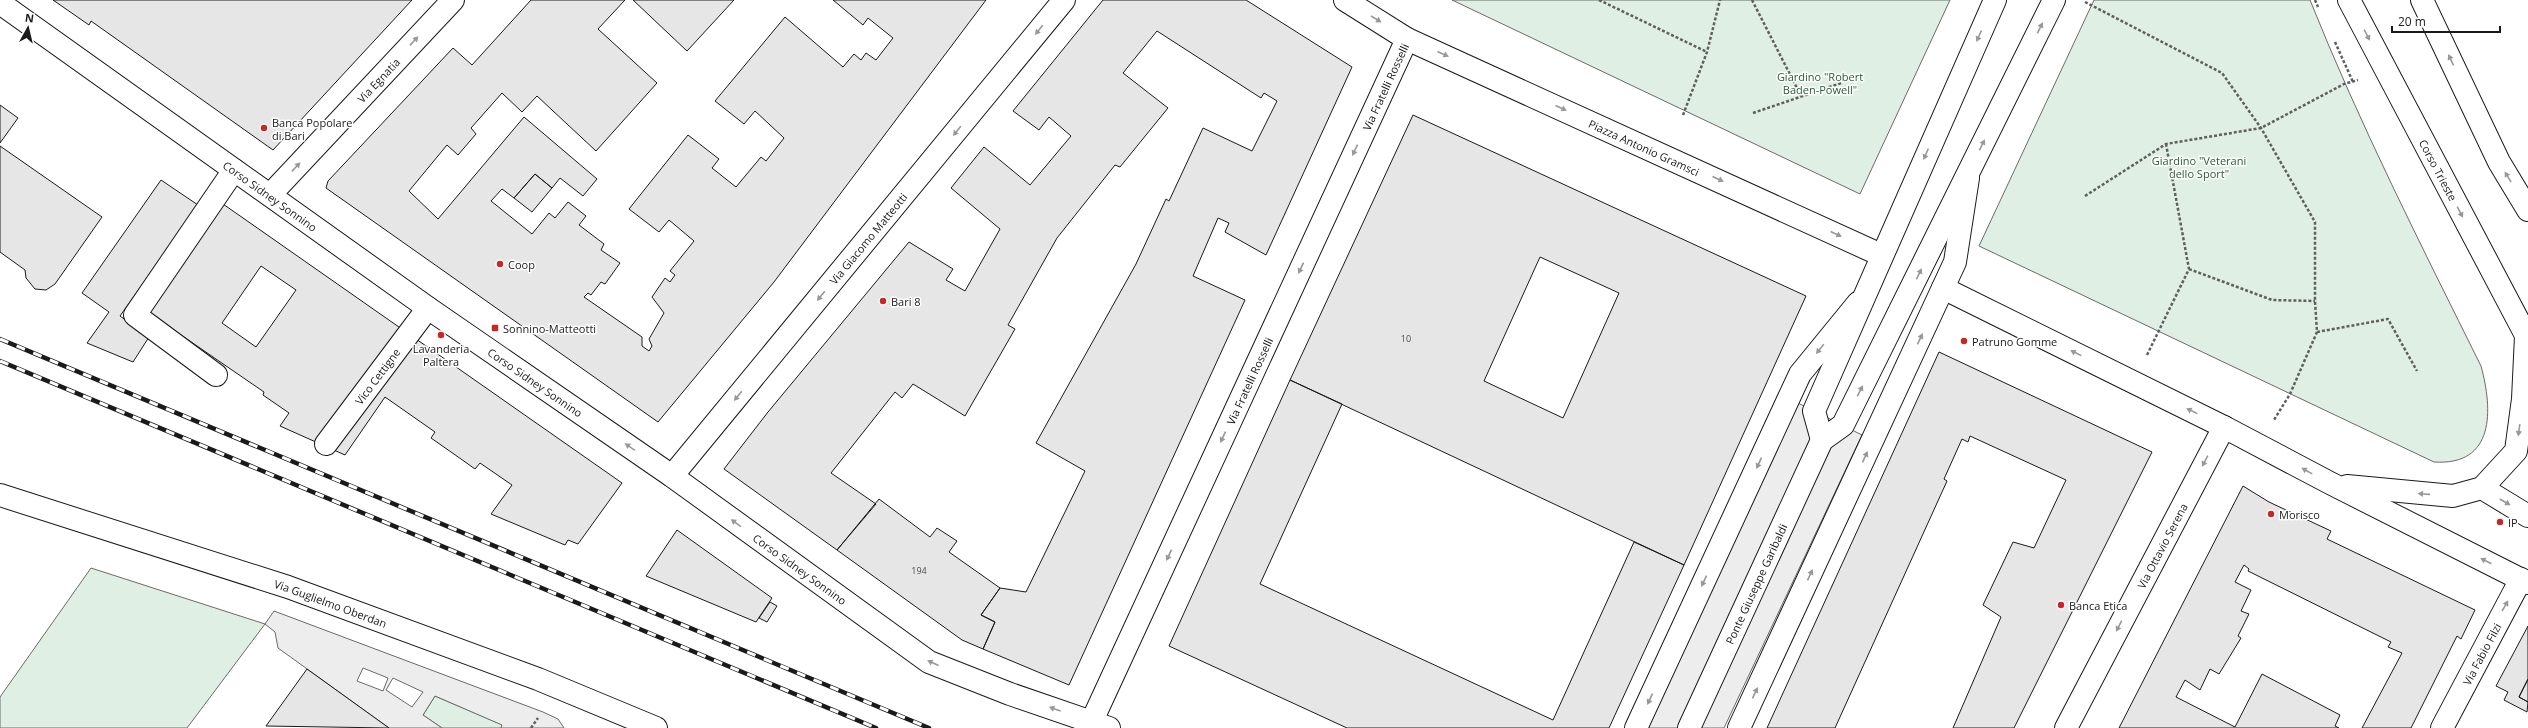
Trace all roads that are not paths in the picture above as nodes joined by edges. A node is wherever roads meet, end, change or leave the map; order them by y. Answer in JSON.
{"nodes":[{"id":1,"x":453,"y":0,"type":"edge"},
{"id":2,"x":1064,"y":0,"type":"edge"},
{"id":3,"x":1345,"y":0,"type":"edge"},
{"id":4,"x":1995,"y":0,"type":"edge"},
{"id":5,"x":2054,"y":0,"type":"edge"},
{"id":6,"x":2349,"y":0,"type":"edge"},
{"id":7,"x":2422,"y":0,"type":"edge"},
{"id":8,"x":0,"y":3,"type":"edge"},
{"id":9,"x":1407,"y":39,"type":"junction"},
{"id":10,"x":234,"y":170,"type":"junction"},
{"id":11,"x":1968,"y":174,"type":"junction"},
{"id":12,"x":270,"y":195,"type":"junction"},
{"id":13,"x":2528,"y":210,"type":"edge"},
{"id":14,"x":1881,"y":255,"type":"junction"},
{"id":15,"x":1943,"y":288,"type":"junction"},
{"id":16,"x":1863,"y":297,"type":"junction"},
{"id":17,"x":428,"y":308,"type":"junction"},
{"id":18,"x":2527,"y":337,"type":"edge"},
{"id":19,"x":216,"y":375,"type":"dead end"},
{"id":20,"x":2224,"y":427,"type":"junction"},
{"id":21,"x":1822,"y":440,"type":"junction"},
{"id":22,"x":326,"y":444,"type":"dead end"},
{"id":23,"x":672,"y":476,"type":"junction"},
{"id":24,"x":2330,"y":483,"type":"junction"},
{"id":25,"x":2482,"y":488,"type":"junction"},
{"id":26,"x":0,"y":495,"type":"edge"},
{"id":27,"x":2528,"y":516,"type":"edge"},
{"id":28,"x":2524,"y":581,"type":"edge"},
{"id":29,"x":1100,"y":725,"type":"edge"},
{"id":30,"x":656,"y":728,"type":"edge"},
{"id":31,"x":1636,"y":728,"type":"edge"},
{"id":32,"x":1689,"y":728,"type":"edge"},
{"id":33,"x":1739,"y":728,"type":"edge"},
{"id":34,"x":2066,"y":728,"type":"edge"},
{"id":35,"x":2442,"y":728,"type":"edge"}],
"edges":[{"from":12,"to":1,"type":"street","name":"Via Egnatia","one_way":true},
{"from":2,"to":23,"type":"street","name":"Via Giacomo Matteotti","one_way":true},
{"from":3,"to":9,"type":"street","name":"Piazza Antonio Gramsci","one_way":true},
{"from":4,"to":14,"type":"street","one_way":true},
{"from":11,"to":5,"type":"street","one_way":true},
{"from":6,"to":18,"type":"street","name":"Corso Trieste","one_way":true},
{"from":13,"to":7,"type":"street","one_way":true},
{"from":8,"to":10,"type":"street","name":"Corso Sidney Sonnino"},
{"from":9,"to":14,"type":"street","name":"Piazza Antonio Gramsci","one_way":true},
{"from":9,"to":29,"type":"street","name":"Via Fratelli Rosselli","one_way":true},
{"from":10,"to":12,"type":"street","name":"Corso Sidney Sonnino"},
{"from":10,"to":19,"type":"street"},
{"from":11,"to":15,"type":"street"},
{"from":21,"to":11,"type":"street","one_way":true},
{"from":12,"to":17,"type":"street","name":"Corso Sidney Sonnino"},
{"from":14,"to":16,"type":"street"},
{"from":20,"to":15,"type":"street","one_way":true},
{"from":33,"to":15,"type":"street","one_way":true},
{"from":16,"to":21,"type":"street"},
{"from":16,"to":31,"type":"street","one_way":true},
{"from":17,"to":22,"type":"street","name":"Vico Cettigne"},
{"from":23,"to":17,"type":"street","name":"Corso Sidney Sonnino","one_way":true},
{"from":18,"to":25,"type":"street","one_way":true},
{"from":24,"to":20,"type":"street","one_way":true},
{"from":20,"to":34,"type":"street","name":"Via Ottavio Serena","one_way":true},
{"from":21,"to":32,"type":"street","name":"Ponte Giuseppe Garibaldi"},
{"from":29,"to":23,"type":"street","name":"Corso Sidney Sonnino","one_way":true},
{"from":25,"to":24,"type":"street","one_way":true},
{"from":28,"to":24,"type":"street","one_way":true},
{"from":25,"to":27,"type":"street","one_way":true},
{"from":26,"to":30,"type":"street","name":"Via Guglielmo Oberdan"},
{"from":35,"to":28,"type":"street","name":"Via Fabio Filzi","one_way":true}]}
